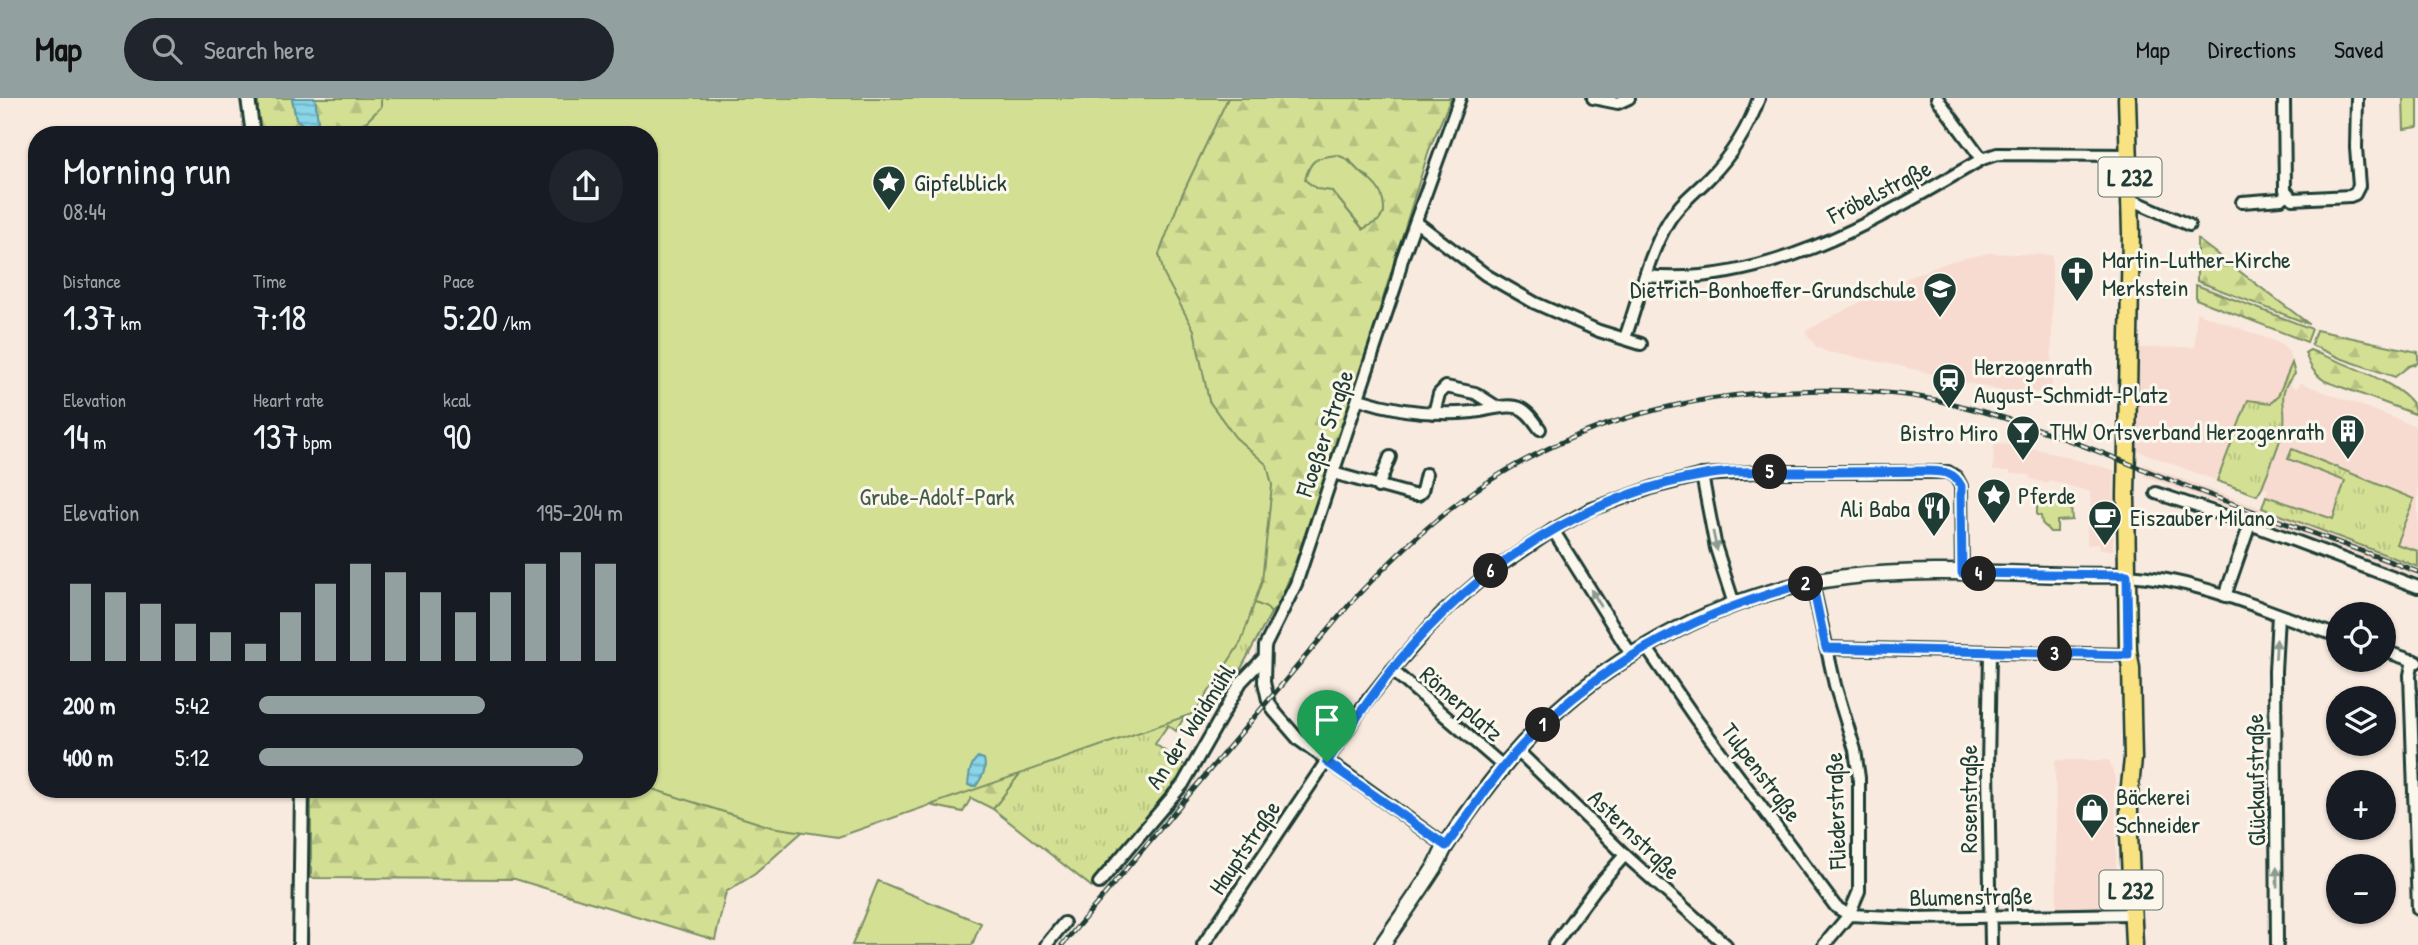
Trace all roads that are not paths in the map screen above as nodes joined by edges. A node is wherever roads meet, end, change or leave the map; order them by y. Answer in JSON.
{"nodes":[{"id":1,"x":248,"y":98,"type":"edge"},
{"id":2,"x":1460,"y":98,"type":"edge"},
{"id":3,"x":1593,"y":98,"type":"edge"},
{"id":4,"x":1629,"y":98,"type":"edge"},
{"id":5,"x":1759,"y":98,"type":"edge"},
{"id":6,"x":1937,"y":98,"type":"edge"},
{"id":7,"x":2127,"y":98,"type":"edge"},
{"id":8,"x":2284,"y":98,"type":"edge"},
{"id":9,"x":2357,"y":98,"type":"edge"},
{"id":10,"x":252,"y":126,"type":"edge"},
{"id":11,"x":2129,"y":155,"type":"junction"},
{"id":12,"x":1982,"y":159,"type":"junction"},
{"id":13,"x":2287,"y":195,"type":"junction"},
{"id":14,"x":2130,"y":200,"type":"junction"},
{"id":15,"x":2242,"y":202,"type":"dead end"},
{"id":16,"x":1416,"y":222,"type":"junction"},
{"id":17,"x":2189,"y":225,"type":"dead end"},
{"id":18,"x":1646,"y":276,"type":"junction"},
{"id":19,"x":1625,"y":338,"type":"junction"},
{"id":20,"x":1641,"y":344,"type":"dead end"},
{"id":21,"x":1359,"y":399,"type":"junction"},
{"id":22,"x":1497,"y":407,"type":"junction"},
{"id":23,"x":1434,"y":413,"type":"junction"},
{"id":24,"x":1539,"y":429,"type":"dead end"},
{"id":25,"x":1390,"y":457,"type":"dead end"},
{"id":26,"x":1333,"y":473,"type":"junction"},
{"id":27,"x":1426,"y":474,"type":"dead end"},
{"id":28,"x":1702,"y":475,"type":"junction"},
{"id":29,"x":1378,"y":487,"type":"junction"},
{"id":30,"x":2156,"y":493,"type":"dead end"},
{"id":31,"x":2250,"y":524,"type":"junction"},
{"id":32,"x":1553,"y":530,"type":"junction"},
{"id":33,"x":1962,"y":573,"type":"junction"},
{"id":34,"x":2127,"y":575,"type":"junction"},
{"id":35,"x":1812,"y":582,"type":"junction"},
{"id":36,"x":2418,"y":587,"type":"edge"},
{"id":37,"x":2225,"y":596,"type":"junction"},
{"id":38,"x":1734,"y":604,"type":"junction"},
{"id":39,"x":2278,"y":615,"type":"junction"},
{"id":40,"x":2326,"y":632,"type":"edge"},
{"id":41,"x":1647,"y":647,"type":"junction"},
{"id":42,"x":1826,"y":648,"type":"junction"},
{"id":43,"x":1990,"y":653,"type":"junction"},
{"id":44,"x":2128,"y":655,"type":"junction"},
{"id":45,"x":2396,"y":655,"type":"edge"},
{"id":46,"x":1632,"y":656,"type":"junction"},
{"id":47,"x":1263,"y":659,"type":"junction"},
{"id":48,"x":2415,"y":662,"type":"edge"},
{"id":49,"x":1392,"y":670,"type":"junction"},
{"id":50,"x":1518,"y":751,"type":"junction"},
{"id":51,"x":1327,"y":762,"type":"junction"},
{"id":52,"x":1503,"y":767,"type":"junction"},
{"id":53,"x":302,"y":798,"type":"edge"},
{"id":54,"x":1446,"y":846,"type":"junction"},
{"id":55,"x":1625,"y":855,"type":"junction"},
{"id":56,"x":1100,"y":883,"type":"dead end"},
{"id":57,"x":2418,"y":909,"type":"edge"},
{"id":58,"x":2132,"y":914,"type":"junction"},
{"id":59,"x":1849,"y":915,"type":"junction"},
{"id":60,"x":1991,"y":917,"type":"junction"},
{"id":61,"x":1064,"y":923,"type":"dead end"},
{"id":62,"x":1557,"y":944,"type":"edge"},
{"id":63,"x":300,"y":945,"type":"edge"},
{"id":64,"x":1046,"y":945,"type":"edge"},
{"id":65,"x":1203,"y":945,"type":"edge"},
{"id":66,"x":1382,"y":945,"type":"edge"},
{"id":67,"x":1726,"y":945,"type":"edge"},
{"id":68,"x":1824,"y":945,"type":"edge"},
{"id":69,"x":1991,"y":945,"type":"edge"},
{"id":70,"x":2134,"y":945,"type":"edge"},
{"id":71,"x":2277,"y":945,"type":"edge"}],
"edges":[{"from":1,"to":10,"type":"street"},
{"from":2,"to":16,"type":"street","name":"Floeßer Straße"},
{"from":3,"to":4,"type":"street"},
{"from":5,"to":18,"type":"street"},
{"from":6,"to":12,"type":"street"},
{"from":7,"to":11,"type":"main road","number":"L 232"},
{"from":8,"to":13,"type":"street"},
{"from":9,"to":13,"type":"street"},
{"from":11,"to":12,"type":"street","name":"Fröbelstraße"},
{"from":11,"to":14,"type":"main road","number":"L 232"},
{"from":12,"to":18,"type":"street","name":"Fröbelstraße"},
{"from":13,"to":15,"type":"street"},
{"from":14,"to":17,"type":"street"},
{"from":14,"to":34,"type":"main road","number":"L 232"},
{"from":16,"to":19,"type":"street"},
{"from":16,"to":21,"type":"street","name":"Floeßer Straße"},
{"from":18,"to":19,"type":"street"},
{"from":19,"to":20,"type":"street"},
{"from":21,"to":23,"type":"street"},
{"from":21,"to":26,"type":"street","name":"Floeßer Straße"},
{"from":22,"to":23,"type":"street"},
{"from":22,"to":23,"type":"street"},
{"from":22,"to":24,"type":"street"},
{"from":25,"to":29,"type":"street"},
{"from":26,"to":29,"type":"street"},
{"from":26,"to":47,"type":"street","name":"Floeßer Straße"},
{"from":27,"to":29,"type":"street"},
{"from":28,"to":32,"type":"street","name":"Hauptstraße"},
{"from":28,"to":33,"type":"street","name":"Hauptstraße"},
{"from":28,"to":38,"type":"street","one_way":true},
{"from":30,"to":31,"type":"street"},
{"from":31,"to":36,"type":"street"},
{"from":31,"to":37,"type":"street"},
{"from":46,"to":32,"type":"street","one_way":true},
{"from":32,"to":49,"type":"street","name":"Hauptstraße"},
{"from":33,"to":34,"type":"main road"},
{"from":33,"to":35,"type":"main road"},
{"from":34,"to":37,"type":"street"},
{"from":34,"to":44,"type":"main road","number":"L 232"},
{"from":35,"to":38,"type":"main road"},
{"from":35,"to":42,"type":"street","name":"Fliederstraße"},
{"from":37,"to":39,"type":"street"},
{"from":38,"to":41,"type":"main road"},
{"from":39,"to":40,"type":"street"},
{"from":71,"to":39,"type":"street","name":"Glückaufstraße","one_way":true},
{"from":41,"to":46,"type":"main road"},
{"from":41,"to":59,"type":"street","name":"Tulpenstraße"},
{"from":42,"to":43,"type":"street"},
{"from":42,"to":59,"type":"street","name":"Fliederstraße"},
{"from":43,"to":44,"type":"street"},
{"from":43,"to":60,"type":"street","name":"Rosenstraße"},
{"from":44,"to":58,"type":"main road","number":"L 232"},
{"from":45,"to":48,"type":"street"},
{"from":46,"to":50,"type":"main road"},
{"from":47,"to":51,"type":"street","name":"Floeßer Straße"},
{"from":47,"to":56,"type":"street","name":"An der Waidmühl"},
{"from":48,"to":57,"type":"street"},
{"from":49,"to":51,"type":"street","name":"Hauptstraße"},
{"from":49,"to":52,"type":"street","name":"Römerplatz"},
{"from":50,"to":52,"type":"main road"},
{"from":50,"to":55,"type":"street","name":"Asternstraße"},
{"from":51,"to":54,"type":"street"},
{"from":51,"to":65,"type":"street","name":"Hauptstraße"},
{"from":52,"to":54,"type":"main road"},
{"from":53,"to":63,"type":"street"},
{"from":54,"to":66,"type":"main road"},
{"from":55,"to":62,"type":"street"},
{"from":55,"to":67,"type":"street","name":"Asternstraße"},
{"from":58,"to":60,"type":"street","name":"Blumenstraße"},
{"from":58,"to":70,"type":"main road","number":"L 232"},
{"from":59,"to":60,"type":"street","name":"Blumenstraße"},
{"from":59,"to":68,"type":"street"},
{"from":60,"to":69,"type":"street","name":"Rosenstraße"},
{"from":61,"to":64,"type":"street"}]}
